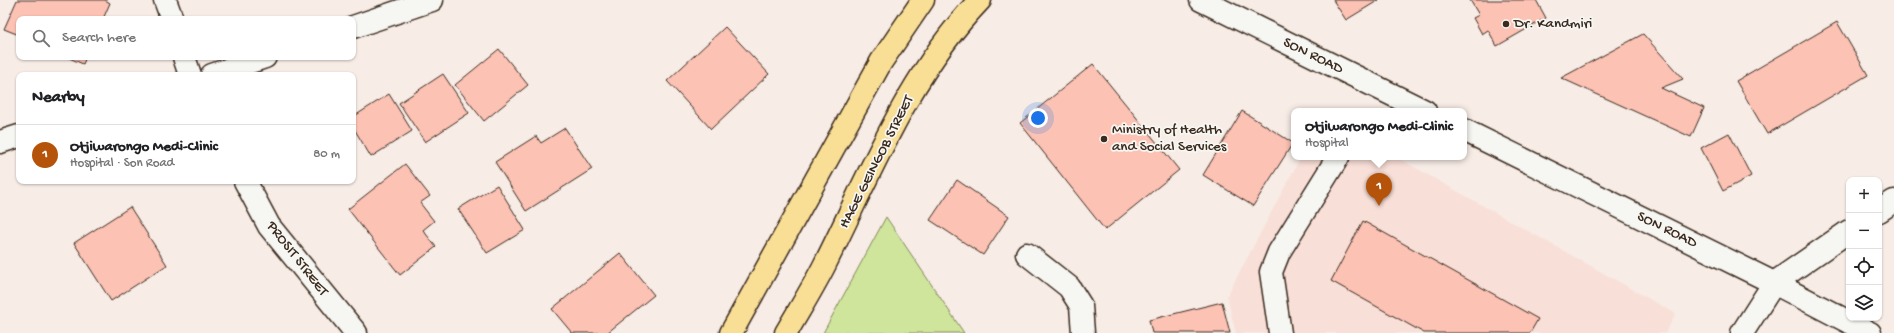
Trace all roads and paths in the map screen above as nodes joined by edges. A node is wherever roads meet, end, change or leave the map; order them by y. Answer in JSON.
{"nodes":[{"id":1,"x":165,"y":0,"type":"edge"},
{"id":2,"x":432,"y":0,"type":"edge"},
{"id":3,"x":923,"y":0,"type":"edge"},
{"id":4,"x":980,"y":0,"type":"edge"},
{"id":5,"x":1201,"y":0,"type":"edge"},
{"id":6,"x":171,"y":16,"type":"edge"},
{"id":7,"x":356,"y":26,"type":"edge"},
{"id":8,"x":185,"y":60,"type":"edge"},
{"id":9,"x":256,"y":60,"type":"edge"},
{"id":10,"x":189,"y":72,"type":"edge"},
{"id":11,"x":221,"y":72,"type":"edge"},
{"id":12,"x":1419,"y":108,"type":"edge"},
{"id":13,"x":1467,"y":131,"type":"edge"},
{"id":14,"x":16,"y":137,"type":"edge"},
{"id":15,"x":0,"y":142,"type":"edge"},
{"id":16,"x":1336,"y":160,"type":"edge"},
{"id":17,"x":247,"y":184,"type":"edge"},
{"id":18,"x":1894,"y":201,"type":"edge"},
{"id":19,"x":1882,"y":209,"type":"edge"},
{"id":20,"x":1846,"y":233,"type":"edge"},
{"id":21,"x":1027,"y":254,"type":"dead end"},
{"id":22,"x":1774,"y":283,"type":"junction"},
{"id":23,"x":356,"y":333,"type":"edge"},
{"id":24,"x":731,"y":333,"type":"edge"},
{"id":25,"x":786,"y":333,"type":"edge"},
{"id":26,"x":1082,"y":333,"type":"edge"},
{"id":27,"x":1280,"y":333,"type":"edge"},
{"id":28,"x":1742,"y":333,"type":"edge"},
{"id":29,"x":1870,"y":333,"type":"edge"}],
"edges":[{"from":1,"to":6,"type":"street"},
{"from":2,"to":7,"type":"street"},
{"from":3,"to":24,"type":"highway"},
{"from":4,"to":25,"type":"highway","name":"HAGE GEINGOB STREET"},
{"from":5,"to":12,"type":"street","name":"SON ROAD"},
{"from":8,"to":10,"type":"street"},
{"from":9,"to":11,"type":"street"},
{"from":13,"to":22,"type":"street","name":"SON ROAD"},
{"from":14,"to":15,"type":"street"},
{"from":16,"to":27,"type":"street"},
{"from":17,"to":23,"type":"street","name":"PROSIT STREET"},
{"from":18,"to":19,"type":"street"},
{"from":20,"to":22,"type":"street"},
{"from":21,"to":26,"type":"street"},
{"from":22,"to":28,"type":"street"},
{"from":22,"to":29,"type":"street","name":"SON ROAD"}]}
